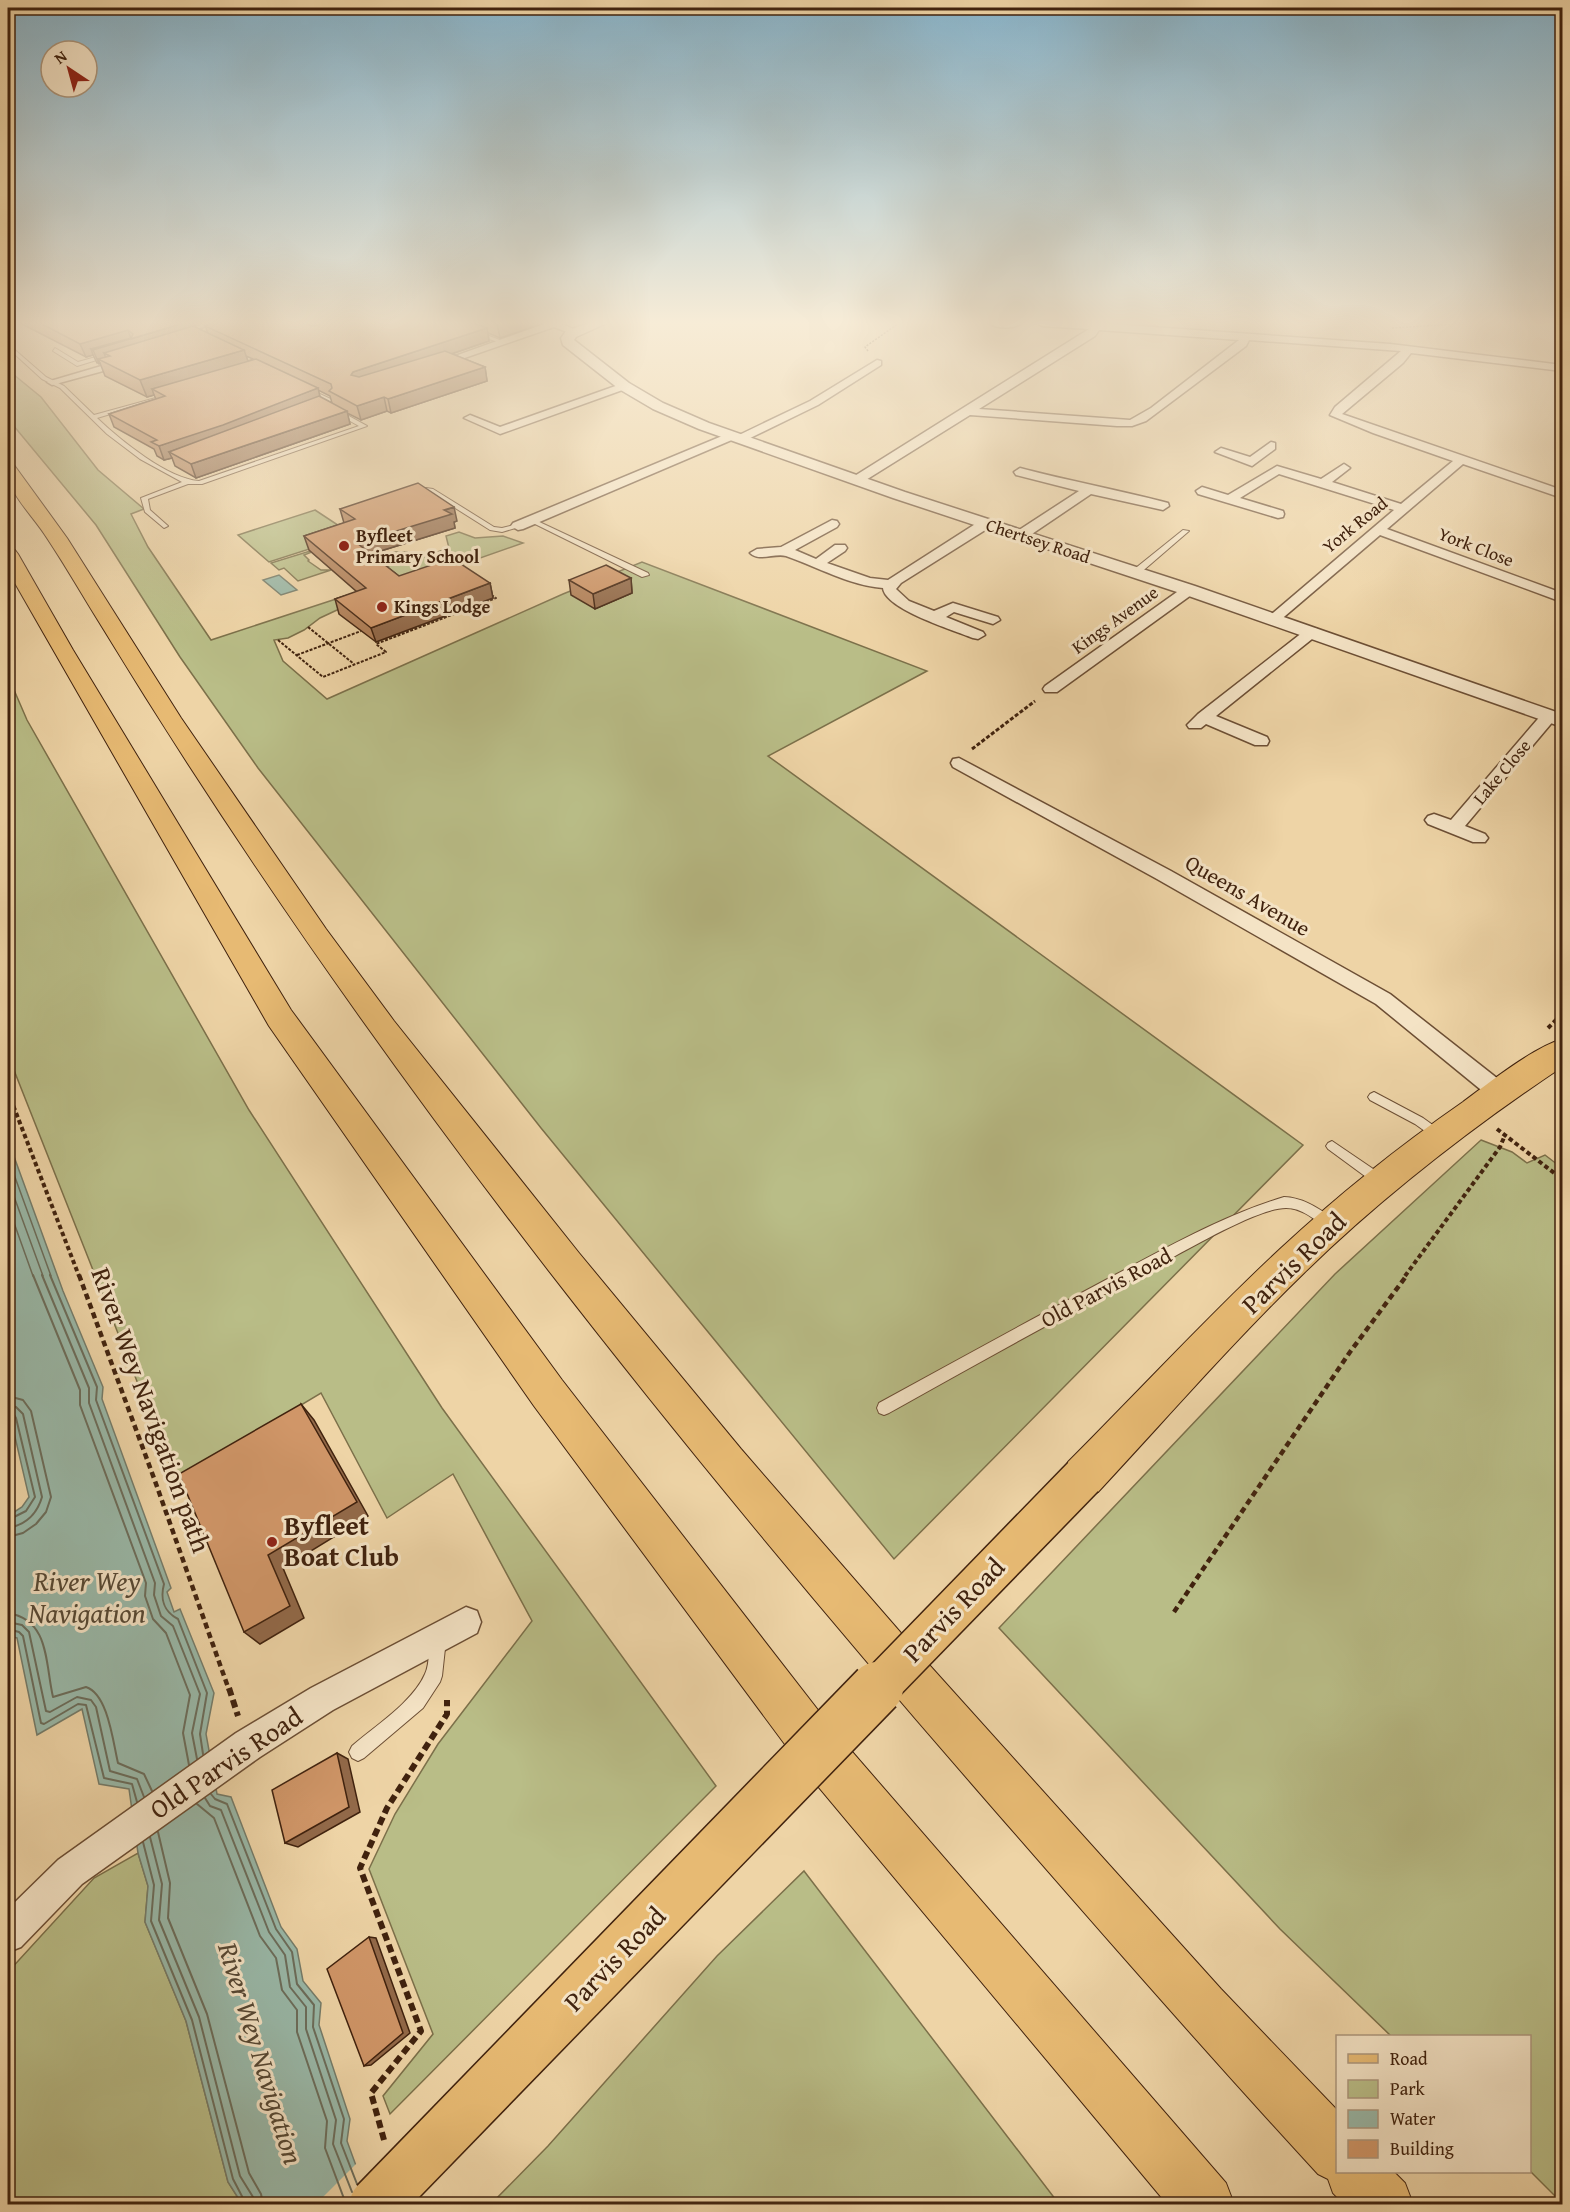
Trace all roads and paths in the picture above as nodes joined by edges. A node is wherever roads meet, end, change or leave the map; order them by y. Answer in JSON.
{"nodes":[{"id":1,"x":101,"y":426,"type":"edge"},
{"id":2,"x":363,"y":426,"type":"edge"},
{"id":3,"x":491,"y":426,"type":"edge"},
{"id":4,"x":511,"y":426,"type":"edge"},
{"id":5,"x":706,"y":426,"type":"edge"},
{"id":6,"x":760,"y":426,"type":"edge"},
{"id":7,"x":944,"y":426,"type":"edge"},
{"id":8,"x":1364,"y":426,"type":"edge"},
{"id":9,"x":735,"y":437,"type":"junction"},
{"id":10,"x":1271,"y":446,"type":"dead end"},
{"id":11,"x":1221,"y":452,"type":"dead end"},
{"id":12,"x":1461,"y":460,"type":"junction"},
{"id":13,"x":1252,"y":462,"type":"junction"},
{"id":14,"x":167,"y":463,"type":"edge"},
{"id":15,"x":156,"y":466,"type":"junction"},
{"id":16,"x":1070,"y":468,"type":"dead end"},
{"id":17,"x":1344,"y":468,"type":"dead end"},
{"id":18,"x":8,"y":469,"type":"edge"},
{"id":19,"x":1277,"y":470,"type":"junction"},
{"id":20,"x":1020,"y":472,"type":"dead end"},
{"id":21,"x":857,"y":480,"type":"junction"},
{"id":22,"x":1051,"y":480,"type":"junction"},
{"id":23,"x":187,"y":482,"type":"junction"},
{"id":24,"x":1323,"y":483,"type":"junction"},
{"id":25,"x":1089,"y":490,"type":"junction"},
{"id":26,"x":1202,"y":490,"type":"dead end"},
{"id":27,"x":1563,"y":494,"type":"edge"},
{"id":28,"x":407,"y":495,"type":"edge"},
{"id":29,"x":1230,"y":499,"type":"junction"},
{"id":30,"x":1163,"y":506,"type":"dead end"},
{"id":31,"x":1404,"y":509,"type":"junction"},
{"id":32,"x":1278,"y":514,"type":"dead end"},
{"id":33,"x":534,"y":521,"type":"junction"},
{"id":34,"x":832,"y":524,"type":"dead end"},
{"id":35,"x":985,"y":524,"type":"junction"},
{"id":36,"x":164,"y":526,"type":"dead end"},
{"id":37,"x":518,"y":526,"type":"joint"},
{"id":38,"x":1378,"y":530,"type":"junction"},
{"id":39,"x":1185,"y":531,"type":"dead end"},
{"id":40,"x":1021,"y":535,"type":"junction"},
{"id":41,"x":840,"y":548,"type":"dead end"},
{"id":42,"x":784,"y":551,"type":"junction"},
{"id":43,"x":757,"y":553,"type":"dead end"},
{"id":44,"x":8,"y":554,"type":"edge"},
{"id":45,"x":817,"y":564,"type":"junction"},
{"id":46,"x":1135,"y":573,"type":"junction"},
{"id":47,"x":645,"y":575,"type":"dead end"},
{"id":48,"x":891,"y":584,"type":"junction"},
{"id":49,"x":492,"y":589,"type":"dead end"},
{"id":50,"x":1189,"y":590,"type":"junction"},
{"id":51,"x":1563,"y":598,"type":"edge"},
{"id":52,"x":934,"y":616,"type":"junction"},
{"id":53,"x":1273,"y":619,"type":"junction"},
{"id":54,"x":993,"y":620,"type":"dead end"},
{"id":55,"x":308,"y":627,"type":"dead end"},
{"id":56,"x":361,"y":631,"type":"edge"},
{"id":57,"x":1312,"y":632,"type":"junction"},
{"id":58,"x":978,"y":635,"type":"dead end"},
{"id":59,"x":278,"y":640,"type":"dead end"},
{"id":60,"x":328,"y":644,"type":"junction"},
{"id":61,"x":297,"y":655,"type":"junction"},
{"id":62,"x":354,"y":664,"type":"junction"},
{"id":63,"x":1045,"y":673,"type":"dead end"},
{"id":64,"x":1057,"y":685,"type":"junction"},
{"id":65,"x":1556,"y":718,"type":"edge"},
{"id":66,"x":1261,"y":741,"type":"dead end"},
{"id":67,"x":958,"y":763,"type":"joint"},
{"id":68,"x":1434,"y":820,"type":"dead end"},
{"id":69,"x":1454,"y":828,"type":"junction"},
{"id":70,"x":1479,"y":838,"type":"dead end"},
{"id":71,"x":1563,"y":1051,"type":"edge"},
{"id":72,"x":8,"y":1092,"type":"edge"},
{"id":73,"x":1374,"y":1097,"type":"dead end"},
{"id":74,"x":1486,"y":1101,"type":"junction"},
{"id":75,"x":1505,"y":1135,"type":"junction"},
{"id":76,"x":1440,"y":1136,"type":"junction"},
{"id":77,"x":1332,"y":1146,"type":"dead end"},
{"id":78,"x":1563,"y":1179,"type":"edge"},
{"id":79,"x":1382,"y":1182,"type":"junction"},
{"id":80,"x":1332,"y":1225,"type":"junction"},
{"id":81,"x":884,"y":1408,"type":"dead end"},
{"id":82,"x":1174,"y":1612,"type":"dead end"},
{"id":83,"x":466,"y":1622,"type":"dead end"},
{"id":84,"x":439,"y":1637,"type":"junction"},
{"id":85,"x":248,"y":1745,"type":"junction"},
{"id":86,"x":358,"y":1752,"type":"dead end"},
{"id":87,"x":8,"y":1934,"type":"edge"},
{"id":88,"x":371,"y":2093,"type":"dead end"},
{"id":89,"x":1336,"y":2152,"type":"edge"},
{"id":90,"x":1355,"y":2173,"type":"edge"},
{"id":91,"x":376,"y":2205,"type":"edge"},
{"id":92,"x":1205,"y":2205,"type":"edge"},
{"id":93,"x":1384,"y":2205,"type":"edge"}],
"edges":[{"from":1,"to":15,"type":"lane"},
{"from":2,"to":23,"type":"lane"},
{"from":3,"to":4,"type":"street"},
{"from":5,"to":9,"type":"street","name":"Chertsey Road"},
{"from":6,"to":9,"type":"street"},
{"from":7,"to":21,"type":"street"},
{"from":8,"to":12,"type":"street"},
{"from":9,"to":21,"type":"street","name":"Chertsey Road"},
{"from":9,"to":33,"type":"street"},
{"from":10,"to":13,"type":"street"},
{"from":11,"to":13,"type":"street"},
{"from":12,"to":27,"type":"street"},
{"from":12,"to":31,"type":"street","name":"York Road"},
{"from":13,"to":19,"type":"street"},
{"from":14,"to":15,"type":"lane"},
{"from":15,"to":23,"type":"lane"},
{"from":16,"to":22,"type":"street"},
{"from":17,"to":24,"type":"street"},
{"from":18,"to":89,"type":"main road"},
{"from":19,"to":24,"type":"street"},
{"from":19,"to":29,"type":"street"},
{"from":20,"to":22,"type":"street"},
{"from":21,"to":35,"type":"street","name":"Chertsey Road"},
{"from":22,"to":25,"type":"street"},
{"from":23,"to":36,"type":"lane"},
{"from":24,"to":31,"type":"street"},
{"from":25,"to":30,"type":"street"},
{"from":25,"to":40,"type":"street"},
{"from":26,"to":29,"type":"street"},
{"from":28,"to":37,"type":"lane"},
{"from":29,"to":32,"type":"street"},
{"from":31,"to":38,"type":"street","name":"York Road"},
{"from":33,"to":37,"type":"street"},
{"from":33,"to":47,"type":"lane"},
{"from":34,"to":42,"type":"street"},
{"from":35,"to":40,"type":"street","name":"Chertsey Road"},
{"from":35,"to":48,"type":"street"},
{"from":38,"to":51,"type":"street","name":"York Close"},
{"from":38,"to":53,"type":"street","name":"York Road"},
{"from":39,"to":46,"type":"lane"},
{"from":40,"to":46,"type":"street","name":"Chertsey Road"},
{"from":41,"to":45,"type":"street"},
{"from":42,"to":43,"type":"street"},
{"from":42,"to":45,"type":"street"},
{"from":44,"to":92,"type":"main road"},
{"from":45,"to":48,"type":"street"},
{"from":46,"to":50,"type":"street","name":"Chertsey Road"},
{"from":48,"to":52,"type":"street"},
{"from":49,"to":62,"type":"path"},
{"from":50,"to":53,"type":"street","name":"Chertsey Road"},
{"from":50,"to":64,"type":"street","name":"Kings Avenue"},
{"from":52,"to":54,"type":"street"},
{"from":52,"to":58,"type":"street"},
{"from":53,"to":57,"type":"street","name":"Chertsey Road"},
{"from":55,"to":60,"type":"path"},
{"from":56,"to":60,"type":"path"},
{"from":57,"to":65,"type":"street","name":"Chertsey Road"},
{"from":57,"to":66,"type":"street"},
{"from":59,"to":61,"type":"path"},
{"from":60,"to":61,"type":"path"},
{"from":60,"to":62,"type":"path"},
{"from":61,"to":62,"type":"path"},
{"from":63,"to":64,"type":"street","name":"Kings Avenue"},
{"from":64,"to":67,"type":"path"},
{"from":65,"to":69,"type":"street","name":"Lake Close"},
{"from":67,"to":74,"type":"street","name":"Queens Avenue"},
{"from":68,"to":69,"type":"street","name":"Lake Close"},
{"from":69,"to":70,"type":"street","name":"Lake Close"},
{"from":71,"to":74,"type":"main road","name":"Parvis Road"},
{"from":72,"to":85,"type":"path","name":"River Wey Navigation path"},
{"from":73,"to":76,"type":"lane"},
{"from":74,"to":75,"type":"path"},
{"from":74,"to":76,"type":"main road","name":"Parvis Road"},
{"from":75,"to":78,"type":"path"},
{"from":75,"to":82,"type":"path"},
{"from":76,"to":79,"type":"main road","name":"Parvis Road"},
{"from":77,"to":79,"type":"lane"},
{"from":79,"to":80,"type":"main road","name":"Parvis Road"},
{"from":80,"to":81,"type":"lane","name":"Old Parvis Road"},
{"from":80,"to":91,"type":"main road","name":"Parvis Road","bridge":true},
{"from":83,"to":84,"type":"street","name":"Old Parvis Road"},
{"from":84,"to":85,"type":"street","name":"Old Parvis Road"},
{"from":84,"to":86,"type":"lane"},
{"from":84,"to":88,"type":"path"},
{"from":85,"to":87,"type":"street","name":"Old Parvis Road"},
{"from":90,"to":93,"type":"main road"}]}
